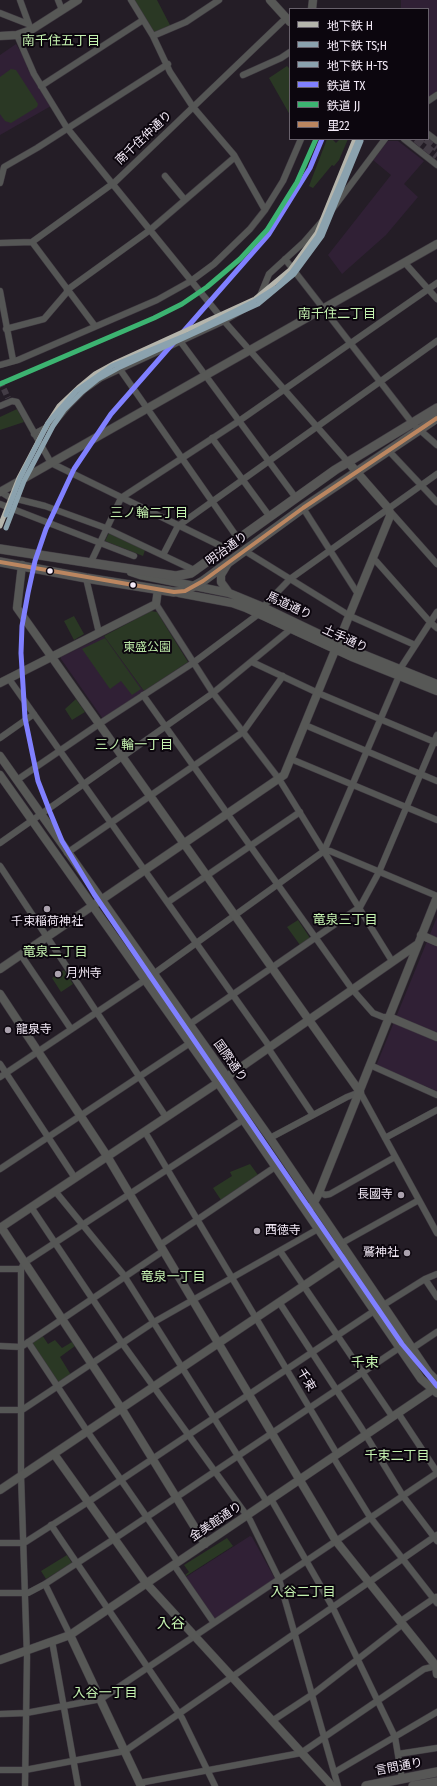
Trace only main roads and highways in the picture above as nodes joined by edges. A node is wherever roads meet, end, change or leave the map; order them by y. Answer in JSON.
{"nodes":[{"id":1,"x":437,"y":408,"type":"edge"},
{"id":2,"x":437,"y":418,"type":"edge"},
{"id":3,"x":417,"y":426,"type":"junction"},
{"id":4,"x":0,"y":549,"type":"edge"},
{"id":5,"x":0,"y":562,"type":"edge"},
{"id":6,"x":437,"y":1772,"type":"edge"},
{"id":7,"x":437,"y":1782,"type":"edge"},
{"id":8,"x":420,"y":1785,"type":"edge"},
{"id":9,"x":366,"y":1786,"type":"edge"}],
"edges":[{"from":1,"to":3,"type":"main road","name":"明治通り"},
{"from":2,"to":3,"type":"main road","name":"明治通り"},
{"from":3,"to":4,"type":"main road","name":"明治通り"},
{"from":3,"to":5,"type":"main road","name":"明治通り"},
{"from":6,"to":9,"type":"main road","name":"言問通り"},
{"from":7,"to":8,"type":"main road","name":"言問通り"}]}
